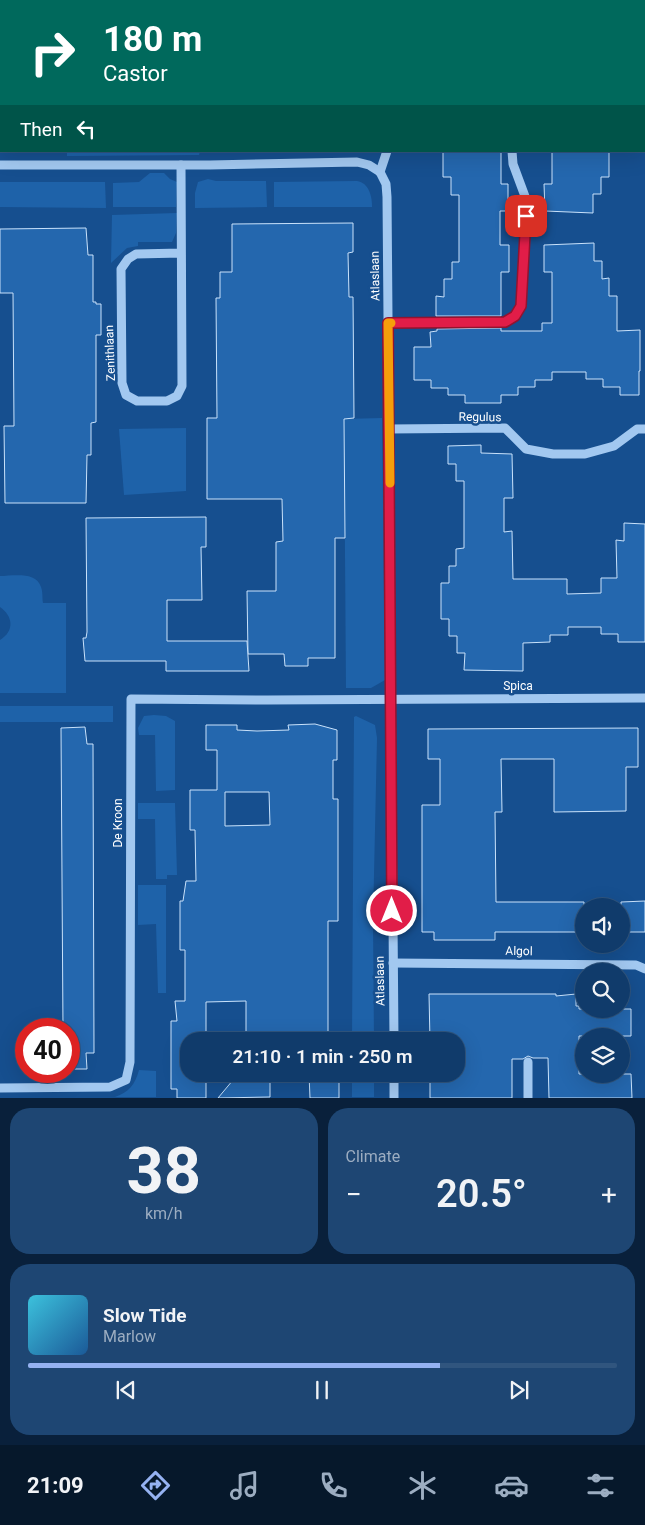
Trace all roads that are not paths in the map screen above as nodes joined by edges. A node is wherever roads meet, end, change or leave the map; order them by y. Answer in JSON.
{"nodes":[{"id":1,"x":387,"y":152,"type":"edge"},
{"id":2,"x":512,"y":152,"type":"edge"},
{"id":3,"x":0,"y":165,"type":"edge"},
{"id":4,"x":181,"y":165,"type":"junction"},
{"id":5,"x":380,"y":172,"type":"junction"},
{"id":6,"x":181,"y":253,"type":"junction"},
{"id":7,"x":388,"y":323,"type":"junction"},
{"id":8,"x":389,"y":429,"type":"junction"},
{"id":9,"x":645,"y":429,"type":"edge"},
{"id":10,"x":645,"y":698,"type":"edge"},
{"id":11,"x":392,"y":700,"type":"junction"},
{"id":12,"x":393,"y":963,"type":"junction"},
{"id":13,"x":645,"y":969,"type":"edge"},
{"id":14,"x":394,"y":1032,"type":"edge"},
{"id":15,"x":528,"y":1062,"type":"dead end"},
{"id":16,"x":394,"y":1082,"type":"edge"},
{"id":17,"x":0,"y":1088,"type":"edge"},
{"id":18,"x":394,"y":1098,"type":"edge"},
{"id":19,"x":528,"y":1098,"type":"edge"}],
"edges":[{"from":1,"to":5,"type":"street"},
{"from":2,"to":7,"type":"street"},
{"from":3,"to":4,"type":"street"},
{"from":4,"to":5,"type":"street"},
{"from":4,"to":6,"type":"street","name":"Zenithlaan"},
{"from":5,"to":7,"type":"street","name":"Atlaslaan"},
{"from":6,"to":6,"type":"street","name":"Zenithlaan"},
{"from":7,"to":8,"type":"street","name":"Atlaslaan"},
{"from":8,"to":9,"type":"street","name":"Regulus"},
{"from":8,"to":11,"type":"street","name":"Atlaslaan"},
{"from":10,"to":11,"type":"street","name":"Spica"},
{"from":11,"to":12,"type":"street","name":"Atlaslaan"},
{"from":11,"to":17,"type":"street","name":"De Kroon"},
{"from":12,"to":13,"type":"street","name":"Algol"},
{"from":12,"to":14,"type":"street","name":"Atlaslaan"},
{"from":15,"to":19,"type":"street"},
{"from":16,"to":18,"type":"street"}]}
